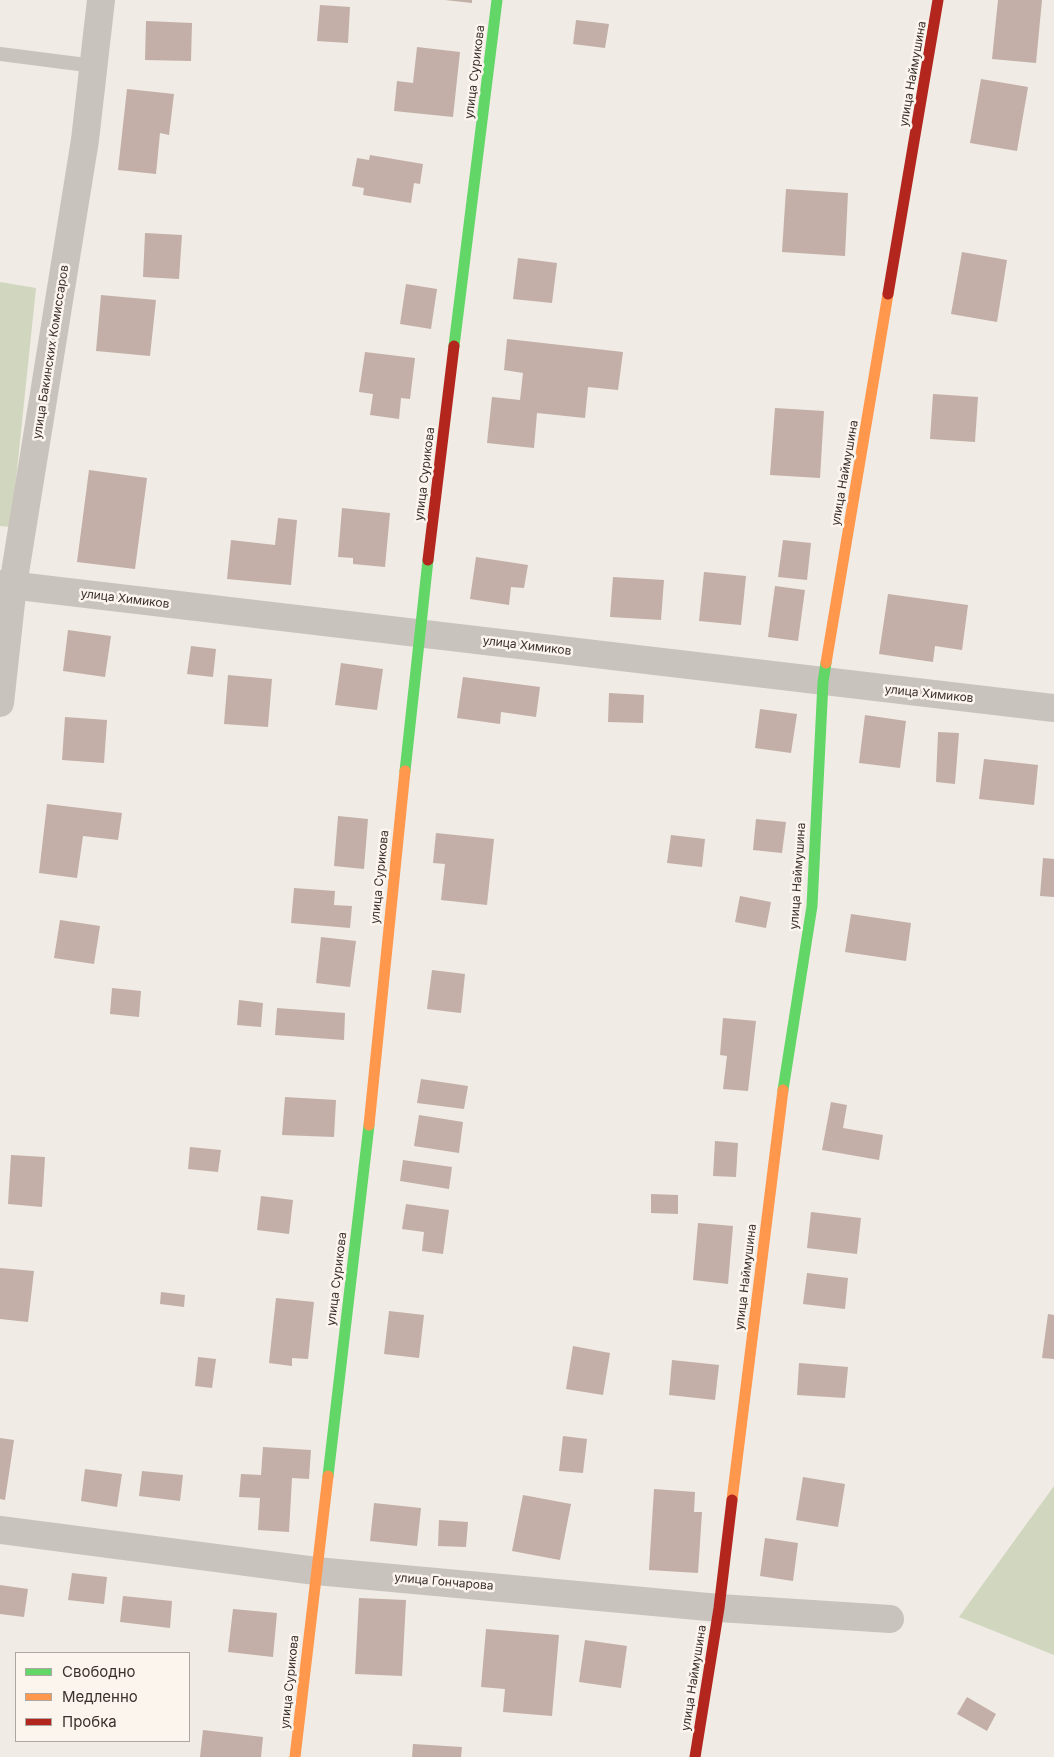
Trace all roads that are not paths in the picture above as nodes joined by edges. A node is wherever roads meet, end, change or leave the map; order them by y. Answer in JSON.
{"nodes":[{"id":1,"x":101,"y":0,"type":"edge"},
{"id":2,"x":497,"y":0,"type":"edge"},
{"id":3,"x":938,"y":0,"type":"edge"},
{"id":4,"x":0,"y":54,"type":"edge"},
{"id":5,"x":94,"y":66,"type":"junction"},
{"id":6,"x":6,"y":585,"type":"edge"},
{"id":7,"x":419,"y":633,"type":"junction"},
{"id":8,"x":823,"y":682,"type":"junction"},
{"id":9,"x":0,"y":703,"type":"edge"},
{"id":10,"x":1054,"y":708,"type":"edge"},
{"id":11,"x":0,"y":1530,"type":"edge"},
{"id":12,"x":316,"y":1571,"type":"junction"},
{"id":13,"x":719,"y":1608,"type":"junction"},
{"id":14,"x":890,"y":1619,"type":"dead end"},
{"id":15,"x":295,"y":1757,"type":"edge"},
{"id":16,"x":695,"y":1757,"type":"edge"}],
"edges":[{"from":1,"to":5,"type":"street","name":"улица Бакинских Комиссаров"},
{"from":2,"to":7,"type":"street","name":"улица Сурикова"},
{"from":3,"to":8,"type":"street","name":"улица Наймушина"},
{"from":4,"to":5,"type":"lane"},
{"from":5,"to":6,"type":"street","name":"улица Бакинских Комиссаров"},
{"from":6,"to":7,"type":"street","name":"улица Химиков"},
{"from":6,"to":9,"type":"street","name":"улица Бакинских Комиссаров"},
{"from":7,"to":8,"type":"street","name":"улица Химиков"},
{"from":7,"to":12,"type":"street","name":"улица Сурикова"},
{"from":8,"to":10,"type":"street","name":"улица Химиков"},
{"from":8,"to":13,"type":"street","name":"улица Наймушина"},
{"from":11,"to":12,"type":"street","name":"улица Гончарова"},
{"from":12,"to":13,"type":"street","name":"улица Гончарова"},
{"from":12,"to":15,"type":"street","name":"улица Сурикова"},
{"from":13,"to":14,"type":"street","name":"улица Гончарова"},
{"from":13,"to":16,"type":"street","name":"улица Наймушина"}]}
